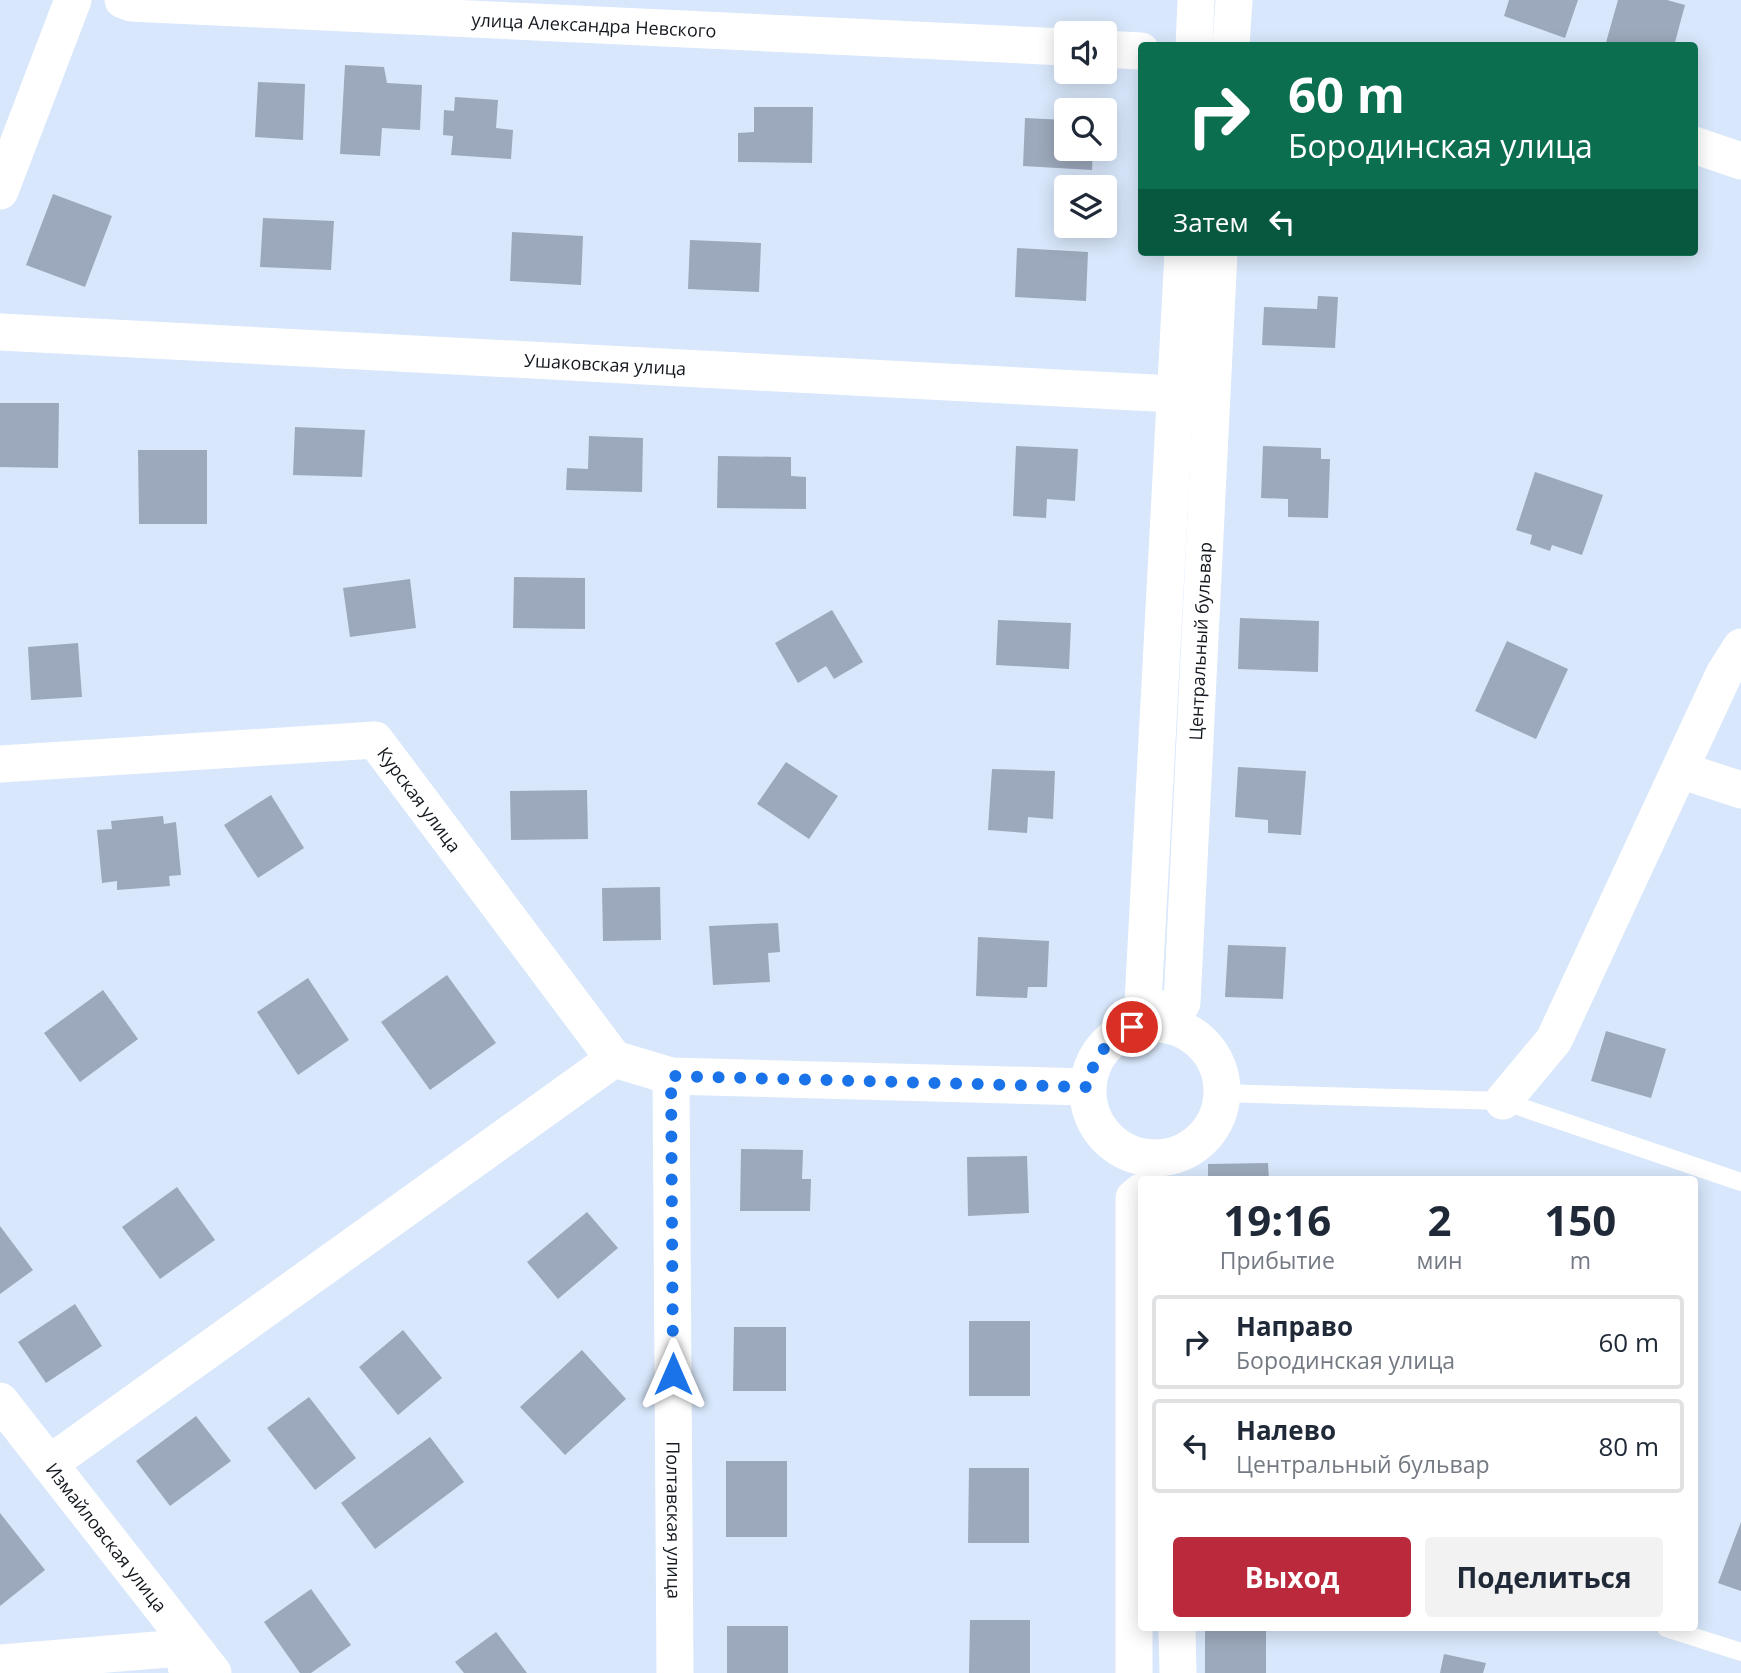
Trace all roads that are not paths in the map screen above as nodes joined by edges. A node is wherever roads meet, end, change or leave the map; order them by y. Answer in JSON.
{"nodes":[{"id":1,"x":73,"y":0,"type":"edge"},
{"id":2,"x":123,"y":0,"type":"edge"},
{"id":3,"x":1196,"y":0,"type":"edge"},
{"id":4,"x":1234,"y":0,"type":"edge"},
{"id":5,"x":1194,"y":42,"type":"edge"},
{"id":6,"x":1231,"y":42,"type":"edge"},
{"id":7,"x":1054,"y":46,"type":"edge"},
{"id":8,"x":1117,"y":50,"type":"edge"},
{"id":9,"x":1138,"y":51,"type":"edge"},
{"id":10,"x":1698,"y":146,"type":"edge"},
{"id":11,"x":1741,"y":160,"type":"edge"},
{"id":12,"x":0,"y":191,"type":"edge"},
{"id":13,"x":1183,"y":256,"type":"edge"},
{"id":14,"x":1218,"y":256,"type":"edge"},
{"id":15,"x":0,"y":332,"type":"edge"},
{"id":16,"x":1193,"y":395,"type":"junction"},
{"id":17,"x":1741,"y":646,"type":"edge"},
{"id":18,"x":0,"y":764,"type":"edge"},
{"id":19,"x":1680,"y":770,"type":"junction"},
{"id":20,"x":1741,"y":790,"type":"edge"},
{"id":21,"x":1158,"y":1018,"type":"junction"},
{"id":22,"x":614,"y":1059,"type":"junction"},
{"id":23,"x":671,"y":1076,"type":"junction"},
{"id":24,"x":1087,"y":1087,"type":"junction"},
{"id":25,"x":1221,"y":1093,"type":"junction"},
{"id":26,"x":1503,"y":1101,"type":"junction"},
{"id":27,"x":1147,"y":1176,"type":"edge"},
{"id":28,"x":1149,"y":1176,"type":"edge"},
{"id":29,"x":1741,"y":1182,"type":"edge"},
{"id":30,"x":1138,"y":1192,"type":"edge"},
{"id":31,"x":0,"y":1401,"type":"edge"},
{"id":32,"x":49,"y":1464,"type":"junction"},
{"id":33,"x":1177,"y":1631,"type":"edge"},
{"id":34,"x":1676,"y":1631,"type":"edge"},
{"id":35,"x":1741,"y":1652,"type":"edge"},
{"id":36,"x":0,"y":1663,"type":"edge"},
{"id":37,"x":196,"y":1664,"type":"edge"},
{"id":38,"x":675,"y":1673,"type":"edge"},
{"id":39,"x":1134,"y":1673,"type":"edge"},
{"id":40,"x":1178,"y":1673,"type":"edge"}],
"edges":[{"from":1,"to":12,"type":"street"},
{"from":2,"to":7,"type":"street","name":"улица Александра Невского"},
{"from":3,"to":5,"type":"street"},
{"from":4,"to":6,"type":"street"},
{"from":8,"to":9,"type":"street"},
{"from":10,"to":11,"type":"street"},
{"from":13,"to":16,"type":"street","name":"Центральный бульвар"},
{"from":14,"to":16,"type":"street","name":"Центральный бульвар"},
{"from":15,"to":16,"type":"street","name":"Ушаковская улица"},
{"from":16,"to":21,"type":"street","name":"Центральный бульвар"},
{"from":17,"to":19,"type":"street"},
{"from":18,"to":22,"type":"street","name":"Курская улица"},
{"from":19,"to":20,"type":"street"},
{"from":19,"to":26,"type":"street"},
{"from":21,"to":24,"type":"street","name":"Центральный бульвар"},
{"from":21,"to":25,"type":"street"},
{"from":22,"to":23,"type":"street"},
{"from":22,"to":32,"type":"street"},
{"from":23,"to":24,"type":"street"},
{"from":23,"to":38,"type":"street","name":"Полтавская улица"},
{"from":24,"to":27,"type":"street"},
{"from":25,"to":26,"type":"lane"},
{"from":25,"to":28,"type":"street"},
{"from":26,"to":29,"type":"lane"},
{"from":30,"to":39,"type":"street"},
{"from":31,"to":32,"type":"street","name":"Измайловская улица"},
{"from":32,"to":37,"type":"street","name":"Измайловская улица"},
{"from":33,"to":40,"type":"street"},
{"from":34,"to":35,"type":"lane"},
{"from":36,"to":37,"type":"street"}]}
